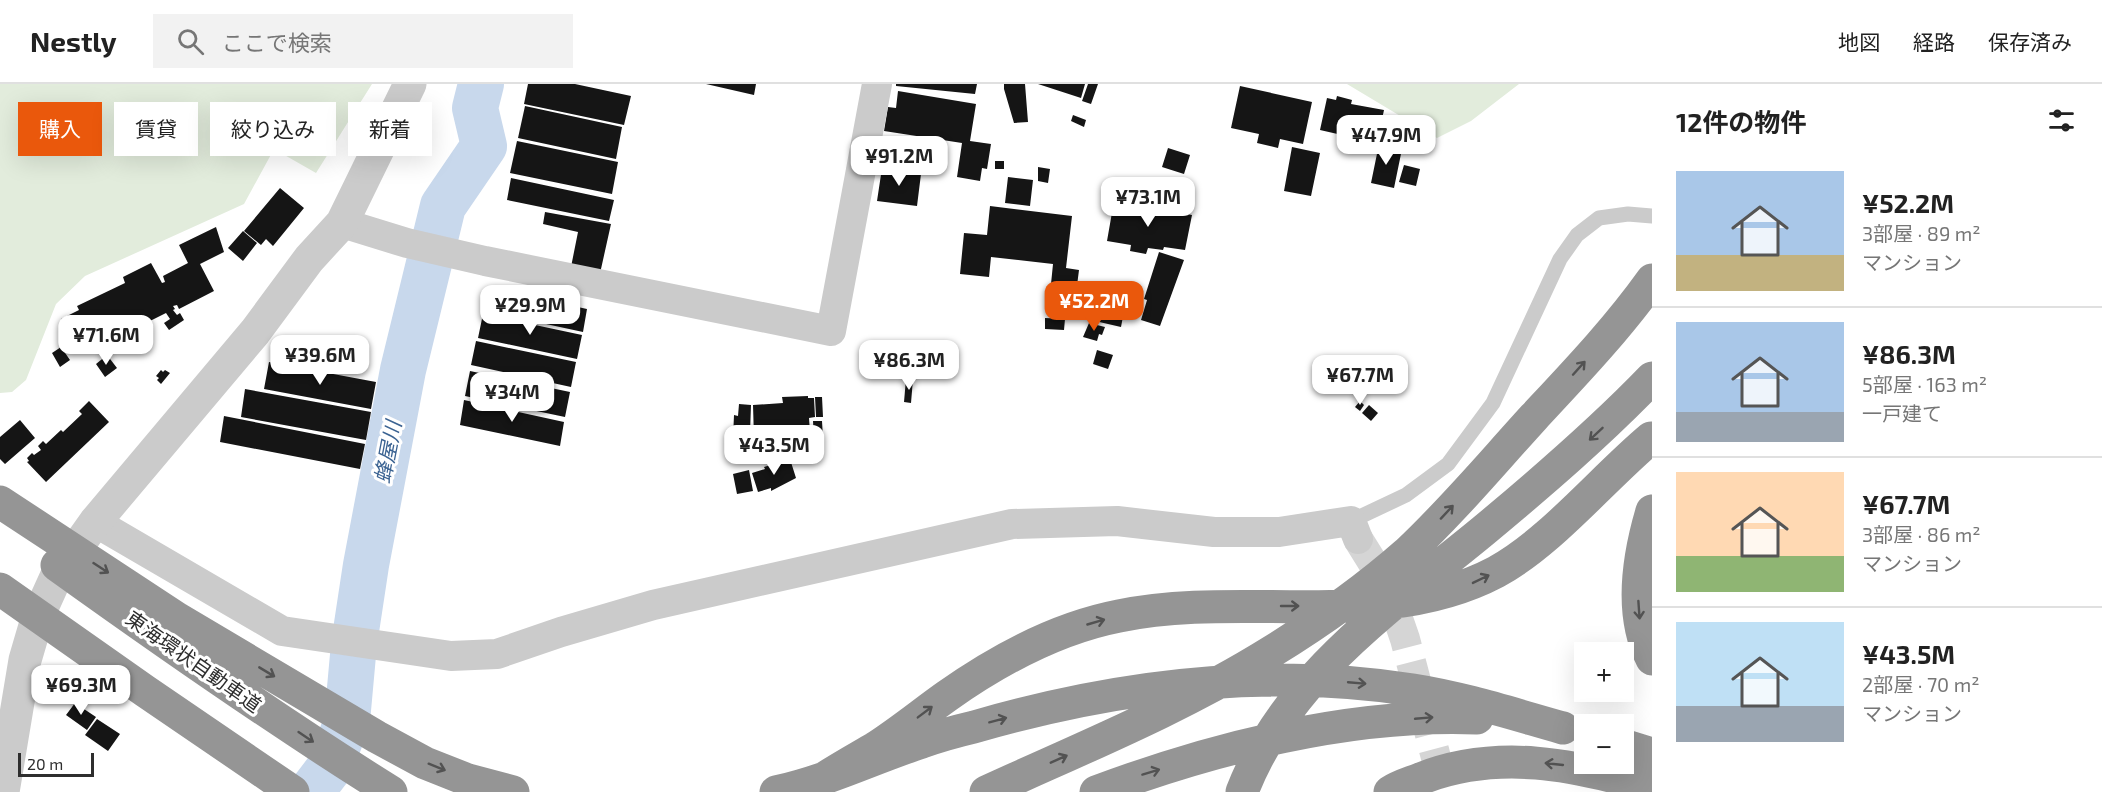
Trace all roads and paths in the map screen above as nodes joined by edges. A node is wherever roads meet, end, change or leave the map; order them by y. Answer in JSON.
{"nodes":[{"id":1,"x":410,"y":84,"type":"edge"},
{"id":2,"x":877,"y":84,"type":"edge"},
{"id":3,"x":1652,"y":216,"type":"edge"},
{"id":4,"x":342,"y":223,"type":"junction"},
{"id":5,"x":1652,"y":280,"type":"edge"},
{"id":6,"x":1652,"y":378,"type":"edge"},
{"id":7,"x":1651,"y":438,"type":"edge"},
{"id":8,"x":0,"y":501,"type":"edge"},
{"id":9,"x":1652,"y":511,"type":"edge"},
{"id":10,"x":95,"y":522,"type":"junction"},
{"id":11,"x":0,"y":523,"type":"edge"},
{"id":12,"x":1354,"y":530,"type":"joint"},
{"id":13,"x":1646,"y":548,"type":"edge"},
{"id":14,"x":0,"y":589,"type":"edge"},
{"id":15,"x":0,"y":608,"type":"edge"},
{"id":16,"x":1652,"y":659,"type":"edge"},
{"id":17,"x":1573,"y":731,"type":"edge"},
{"id":18,"x":1634,"y":748,"type":"edge"},
{"id":19,"x":1652,"y":754,"type":"edge"},
{"id":20,"x":823,"y":779,"type":"junction"},
{"id":21,"x":1245,"y":786,"type":"edge"},
{"id":22,"x":1652,"y":787,"type":"edge"},
{"id":23,"x":3,"y":792,"type":"edge"},
{"id":24,"x":257,"y":792,"type":"edge"},
{"id":25,"x":293,"y":792,"type":"edge"},
{"id":26,"x":391,"y":792,"type":"edge"},
{"id":27,"x":513,"y":792,"type":"edge"},
{"id":28,"x":776,"y":792,"type":"edge"},
{"id":29,"x":986,"y":792,"type":"edge"},
{"id":30,"x":1096,"y":792,"type":"edge"},
{"id":31,"x":1390,"y":792,"type":"edge"}],
"edges":[{"from":1,"to":4,"type":"street"},
{"from":2,"to":4,"type":"street"},
{"from":3,"to":12,"type":"lane"},
{"from":4,"to":10,"type":"street"},
{"from":29,"to":5,"type":"highway","one_way":true},
{"from":6,"to":21,"type":"highway","one_way":true},
{"from":20,"to":7,"type":"highway","one_way":true},
{"from":8,"to":27,"type":"highway","one_way":true},
{"from":9,"to":13,"type":"highway"},
{"from":10,"to":12,"type":"street"},
{"from":10,"to":23,"type":"street"},
{"from":11,"to":26,"type":"highway","name":"東海環状自動車道","one_way":true},
{"from":13,"to":16,"type":"highway","one_way":true},
{"from":14,"to":25,"type":"highway"},
{"from":15,"to":24,"type":"highway"},
{"from":20,"to":17,"type":"highway","one_way":true},
{"from":30,"to":17,"type":"highway","one_way":true},
{"from":18,"to":19,"type":"highway"},
{"from":20,"to":28,"type":"highway"},
{"from":22,"to":31,"type":"highway","one_way":true}]}
